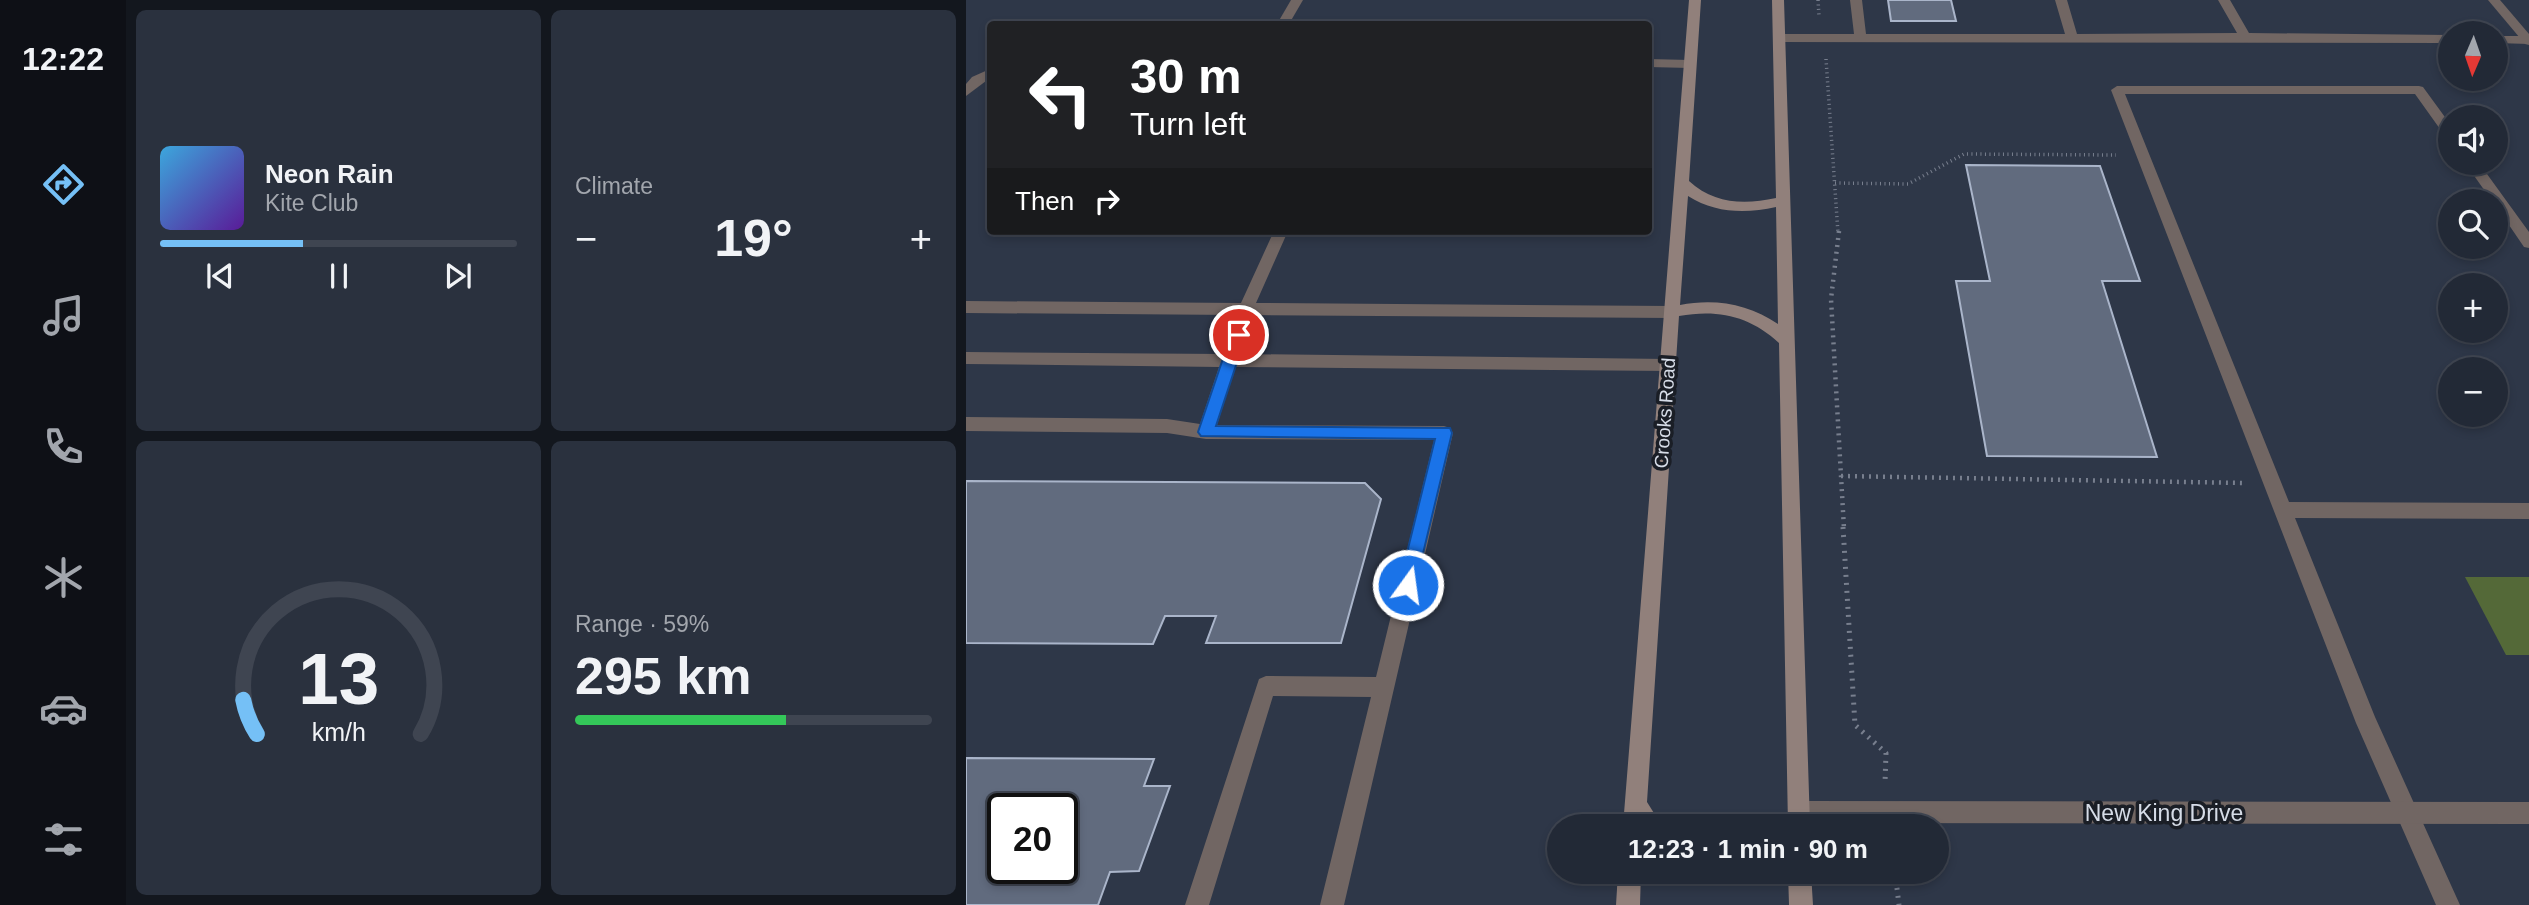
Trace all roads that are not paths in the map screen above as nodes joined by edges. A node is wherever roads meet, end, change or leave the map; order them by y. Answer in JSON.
{"nodes":[{"id":1,"x":1297,"y":0,"type":"edge"},
{"id":2,"x":1695,"y":0,"type":"edge"},
{"id":3,"x":1778,"y":0,"type":"edge"},
{"id":4,"x":1856,"y":0,"type":"edge"},
{"id":5,"x":2061,"y":0,"type":"edge"},
{"id":6,"x":2224,"y":0,"type":"edge"},
{"id":7,"x":2494,"y":0,"type":"edge"},
{"id":8,"x":1285,"y":21,"type":"edge"},
{"id":9,"x":2073,"y":37,"type":"junction"},
{"id":10,"x":2245,"y":37,"type":"junction"},
{"id":11,"x":1779,"y":38,"type":"junction"},
{"id":12,"x":1860,"y":38,"type":"junction"},
{"id":13,"x":2438,"y":39,"type":"edge"},
{"id":14,"x":2508,"y":40,"type":"edge"},
{"id":15,"x":2529,"y":41,"type":"edge"},
{"id":16,"x":1652,"y":63,"type":"edge"},
{"id":17,"x":1690,"y":64,"type":"junction"},
{"id":18,"x":987,"y":74,"type":"edge"},
{"id":19,"x":966,"y":92,"type":"edge"},
{"id":20,"x":2438,"y":116,"type":"edge"},
{"id":21,"x":2481,"y":175,"type":"edge"},
{"id":22,"x":1681,"y":182,"type":"junction"},
{"id":23,"x":1784,"y":201,"type":"junction"},
{"id":24,"x":1279,"y":235,"type":"edge"},
{"id":25,"x":2529,"y":243,"type":"edge"},
{"id":26,"x":966,"y":307,"type":"edge"},
{"id":27,"x":1246,"y":309,"type":"junction"},
{"id":28,"x":1672,"y":312,"type":"junction"},
{"id":29,"x":1787,"y":341,"type":"junction"},
{"id":30,"x":966,"y":358,"type":"edge"},
{"id":31,"x":1231,"y":361,"type":"junction"},
{"id":32,"x":1668,"y":365,"type":"junction"},
{"id":33,"x":966,"y":424,"type":"edge"},
{"id":34,"x":1206,"y":432,"type":"junction"},
{"id":35,"x":2281,"y":510,"type":"junction"},
{"id":36,"x":2529,"y":511,"type":"edge"},
{"id":37,"x":1383,"y":687,"type":"junction"},
{"id":38,"x":2408,"y":812,"type":"junction"},
{"id":39,"x":2529,"y":813,"type":"edge"},
{"id":40,"x":1634,"y":814,"type":"edge"},
{"id":41,"x":1799,"y":814,"type":"edge"},
{"id":42,"x":1949,"y":817,"type":"edge"},
{"id":43,"x":1629,"y":884,"type":"edge"},
{"id":44,"x":1800,"y":884,"type":"edge"},
{"id":45,"x":1196,"y":905,"type":"edge"},
{"id":46,"x":1332,"y":905,"type":"edge"},
{"id":47,"x":1628,"y":905,"type":"edge"},
{"id":48,"x":1801,"y":905,"type":"edge"},
{"id":49,"x":2448,"y":905,"type":"edge"}],
"edges":[{"from":1,"to":8,"type":"street"},
{"from":2,"to":17,"type":"main road","name":"Crooks Road"},
{"from":3,"to":11,"type":"main road"},
{"from":4,"to":12,"type":"street"},
{"from":5,"to":9,"type":"street"},
{"from":6,"to":10,"type":"street"},
{"from":7,"to":15,"type":"street"},
{"from":9,"to":10,"type":"street"},
{"from":9,"to":12,"type":"street"},
{"from":10,"to":13,"type":"street"},
{"from":11,"to":12,"type":"street"},
{"from":11,"to":23,"type":"main road"},
{"from":14,"to":15,"type":"street"},
{"from":16,"to":17,"type":"street"},
{"from":17,"to":22,"type":"main road","name":"Crooks Road"},
{"from":18,"to":19,"type":"street"},
{"from":20,"to":35,"type":"street"},
{"from":21,"to":25,"type":"street"},
{"from":22,"to":23,"type":"main road"},
{"from":22,"to":28,"type":"main road","name":"Crooks Road"},
{"from":23,"to":29,"type":"main road"},
{"from":24,"to":27,"type":"street"},
{"from":26,"to":27,"type":"street"},
{"from":27,"to":28,"type":"street"},
{"from":27,"to":31,"type":"street"},
{"from":28,"to":29,"type":"main road"},
{"from":28,"to":32,"type":"main road","name":"Crooks Road"},
{"from":29,"to":41,"type":"main road"},
{"from":30,"to":31,"type":"street"},
{"from":31,"to":32,"type":"street"},
{"from":31,"to":34,"type":"street"},
{"from":32,"to":40,"type":"main road","name":"Crooks Road"},
{"from":33,"to":34,"type":"street"},
{"from":34,"to":37,"type":"street"},
{"from":35,"to":36,"type":"street"},
{"from":35,"to":38,"type":"street"},
{"from":37,"to":45,"type":"street"},
{"from":37,"to":46,"type":"street"},
{"from":38,"to":39,"type":"street","name":"New King Drive"},
{"from":38,"to":42,"type":"street","name":"New King Drive"},
{"from":38,"to":49,"type":"street"},
{"from":43,"to":47,"type":"main road"},
{"from":44,"to":48,"type":"main road"}]}
